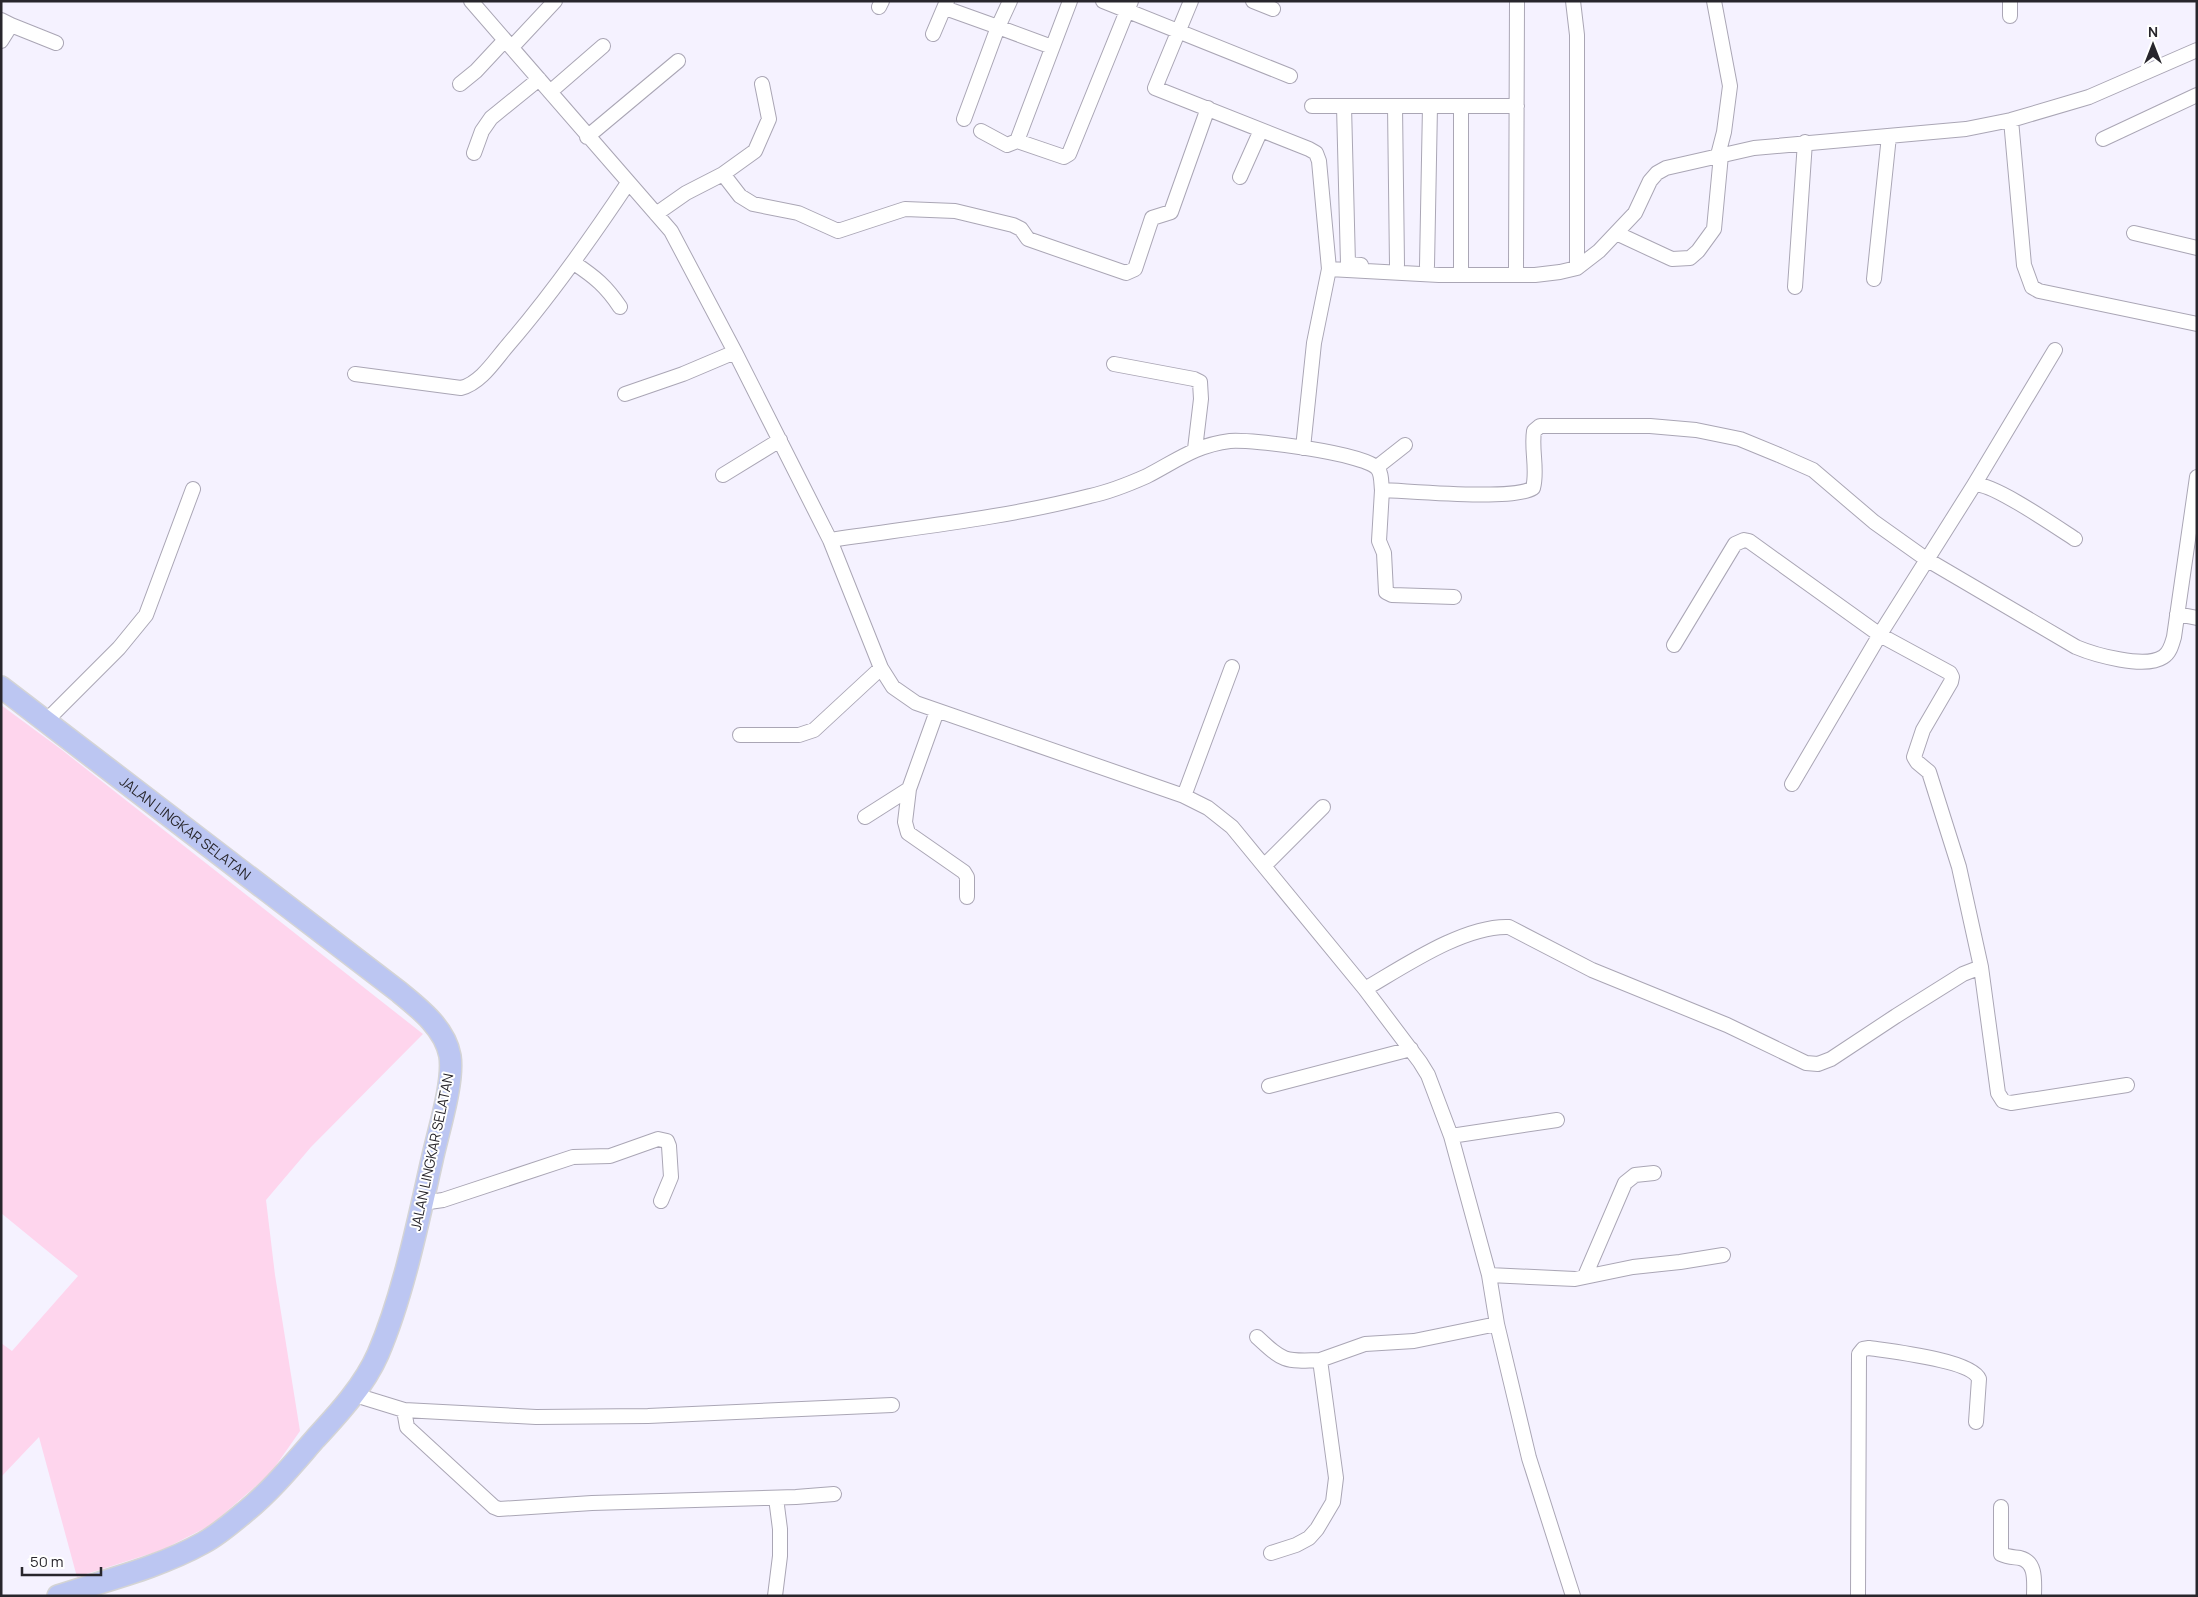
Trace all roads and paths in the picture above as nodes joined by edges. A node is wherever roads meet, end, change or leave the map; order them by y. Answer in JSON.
{"nodes":[{"id":1,"x":471,"y":1,"type":"edge"},
{"id":2,"x":554,"y":1,"type":"edge"},
{"id":3,"x":1010,"y":1,"type":"edge"},
{"id":4,"x":1070,"y":1,"type":"edge"},
{"id":5,"x":1103,"y":1,"type":"edge"},
{"id":6,"x":1191,"y":1,"type":"edge"},
{"id":7,"x":1253,"y":1,"type":"edge"},
{"id":8,"x":1517,"y":1,"type":"edge"},
{"id":9,"x":1573,"y":1,"type":"edge"},
{"id":10,"x":1714,"y":1,"type":"edge"},
{"id":11,"x":2010,"y":1,"type":"edge"},
{"id":12,"x":946,"y":4,"type":"edge"},
{"id":13,"x":1130,"y":6,"type":"edge"},
{"id":14,"x":1273,"y":9,"type":"dead end"},
{"id":15,"x":2010,"y":16,"type":"dead end"},
{"id":16,"x":6,"y":23,"type":"edge"},
{"id":17,"x":998,"y":27,"type":"junction"},
{"id":18,"x":1178,"y":33,"type":"junction"},
{"id":19,"x":933,"y":34,"type":"dead end"},
{"id":20,"x":1,"y":41,"type":"edge"},
{"id":21,"x":56,"y":43,"type":"dead end"},
{"id":22,"x":508,"y":44,"type":"junction"},
{"id":23,"x":604,"y":46,"type":"dead end"},
{"id":24,"x":1052,"y":47,"type":"junction"},
{"id":25,"x":2197,"y":50,"type":"edge"},
{"id":26,"x":678,"y":61,"type":"dead end"},
{"id":27,"x":1290,"y":76,"type":"dead end"},
{"id":28,"x":539,"y":79,"type":"junction"},
{"id":29,"x":460,"y":84,"type":"dead end"},
{"id":30,"x":762,"y":84,"type":"dead end"},
{"id":31,"x":550,"y":92,"type":"junction"},
{"id":32,"x":2197,"y":95,"type":"edge"},
{"id":33,"x":1312,"y":106,"type":"dead end"},
{"id":34,"x":1344,"y":106,"type":"junction"},
{"id":35,"x":1395,"y":106,"type":"junction"},
{"id":36,"x":1430,"y":106,"type":"junction"},
{"id":37,"x":1461,"y":106,"type":"junction"},
{"id":38,"x":1516,"y":106,"type":"junction"},
{"id":39,"x":1208,"y":108,"type":"junction"},
{"id":40,"x":964,"y":119,"type":"dead end"},
{"id":41,"x":2011,"y":120,"type":"junction"},
{"id":42,"x":1261,"y":130,"type":"junction"},
{"id":43,"x":982,"y":131,"type":"dead end"},
{"id":44,"x":587,"y":136,"type":"junction"},
{"id":45,"x":1889,"y":136,"type":"junction"},
{"id":46,"x":2103,"y":139,"type":"dead end"},
{"id":47,"x":1017,"y":141,"type":"junction"},
{"id":48,"x":1805,"y":142,"type":"junction"},
{"id":49,"x":474,"y":153,"type":"dead end"},
{"id":50,"x":1720,"y":155,"type":"junction"},
{"id":51,"x":723,"y":174,"type":"junction"},
{"id":52,"x":1240,"y":177,"type":"dead end"},
{"id":53,"x":628,"y":183,"type":"junction"},
{"id":54,"x":656,"y":214,"type":"junction"},
{"id":55,"x":1616,"y":233,"type":"junction"},
{"id":56,"x":2134,"y":233,"type":"dead end"},
{"id":57,"x":2197,"y":248,"type":"edge"},
{"id":58,"x":574,"y":263,"type":"junction"},
{"id":59,"x":1397,"y":265,"type":"junction"},
{"id":60,"x":1427,"y":266,"type":"junction"},
{"id":61,"x":1329,"y":268,"type":"junction"},
{"id":62,"x":1461,"y":268,"type":"junction"},
{"id":63,"x":1577,"y":268,"type":"junction"},
{"id":64,"x":1516,"y":271,"type":"junction"},
{"id":65,"x":1874,"y":279,"type":"dead end"},
{"id":66,"x":1795,"y":286,"type":"dead end"},
{"id":67,"x":620,"y":307,"type":"dead end"},
{"id":68,"x":2197,"y":324,"type":"edge"},
{"id":69,"x":2055,"y":350,"type":"dead end"},
{"id":70,"x":735,"y":352,"type":"junction"},
{"id":71,"x":1114,"y":364,"type":"dead end"},
{"id":72,"x":355,"y":374,"type":"dead end"},
{"id":73,"x":626,"y":394,"type":"dead end"},
{"id":74,"x":780,"y":440,"type":"junction"},
{"id":75,"x":1404,"y":445,"type":"dead end"},
{"id":76,"x":1303,"y":448,"type":"junction"},
{"id":77,"x":1195,"y":449,"type":"junction"},
{"id":78,"x":1376,"y":467,"type":"junction"},
{"id":79,"x":722,"y":474,"type":"dead end"},
{"id":80,"x":2197,"y":477,"type":"edge"},
{"id":81,"x":1974,"y":485,"type":"junction"},
{"id":82,"x":193,"y":488,"type":"dead end"},
{"id":83,"x":1382,"y":490,"type":"junction"},
{"id":84,"x":2194,"y":513,"type":"edge"},
{"id":85,"x":2075,"y":539,"type":"dead end"},
{"id":86,"x":830,"y":540,"type":"junction"},
{"id":87,"x":1926,"y":559,"type":"junction"},
{"id":88,"x":1454,"y":597,"type":"dead end"},
{"id":89,"x":2177,"y":614,"type":"junction"},
{"id":90,"x":2197,"y":618,"type":"edge"},
{"id":91,"x":1880,"y":635,"type":"junction"},
{"id":92,"x":1674,"y":645,"type":"dead end"},
{"id":93,"x":1232,"y":667,"type":"dead end"},
{"id":94,"x":881,"y":668,"type":"junction"},
{"id":95,"x":1,"y":687,"type":"edge"},
{"id":96,"x":937,"y":711,"type":"junction"},
{"id":97,"x":46,"y":721,"type":"junction"},
{"id":98,"x":740,"y":735,"type":"dead end"},
{"id":99,"x":1792,"y":784,"type":"dead end"},
{"id":100,"x":908,"y":789,"type":"junction"},
{"id":101,"x":1184,"y":796,"type":"junction"},
{"id":102,"x":1323,"y":807,"type":"dead end"},
{"id":103,"x":865,"y":816,"type":"dead end"},
{"id":104,"x":1265,"y":865,"type":"junction"},
{"id":105,"x":967,"y":897,"type":"dead end"},
{"id":106,"x":1981,"y":967,"type":"junction"},
{"id":107,"x":1365,"y":989,"type":"junction"},
{"id":108,"x":1410,"y":1049,"type":"junction"},
{"id":109,"x":2127,"y":1085,"type":"dead end"},
{"id":110,"x":1268,"y":1086,"type":"dead end"},
{"id":111,"x":1557,"y":1120,"type":"dead end"},
{"id":112,"x":1451,"y":1136,"type":"junction"},
{"id":113,"x":1654,"y":1173,"type":"dead end"},
{"id":114,"x":661,"y":1201,"type":"dead end"},
{"id":115,"x":422,"y":1203,"type":"junction"},
{"id":116,"x":1723,"y":1255,"type":"dead end"},
{"id":117,"x":1489,"y":1275,"type":"junction"},
{"id":118,"x":1585,"y":1276,"type":"junction"},
{"id":119,"x":1497,"y":1324,"type":"junction"},
{"id":120,"x":1257,"y":1337,"type":"dead end"},
{"id":121,"x":1320,"y":1360,"type":"junction"},
{"id":122,"x":352,"y":1394,"type":"junction"},
{"id":123,"x":892,"y":1405,"type":"dead end"},
{"id":124,"x":404,"y":1410,"type":"junction"},
{"id":125,"x":1976,"y":1422,"type":"dead end"},
{"id":126,"x":834,"y":1494,"type":"dead end"},
{"id":127,"x":776,"y":1498,"type":"junction"},
{"id":128,"x":2001,"y":1507,"type":"dead end"},
{"id":129,"x":1271,"y":1552,"type":"dead end"},
{"id":130,"x":58,"y":1596,"type":"edge"},
{"id":131,"x":775,"y":1596,"type":"edge"},
{"id":132,"x":1573,"y":1596,"type":"edge"},
{"id":133,"x":1858,"y":1596,"type":"edge"},
{"id":134,"x":2034,"y":1596,"type":"edge"}],
"edges":[{"from":1,"to":22,"type":"street"},
{"from":2,"to":22,"type":"street"},
{"from":3,"to":17,"type":"street"},
{"from":4,"to":24,"type":"street"},
{"from":5,"to":13,"type":"street"},
{"from":6,"to":18,"type":"street"},
{"from":7,"to":14,"type":"street"},
{"from":8,"to":38,"type":"street"},
{"from":9,"to":63,"type":"street"},
{"from":10,"to":50,"type":"street"},
{"from":11,"to":15,"type":"street"},
{"from":12,"to":17,"type":"street"},
{"from":12,"to":19,"type":"street"},
{"from":13,"to":18,"type":"street"},
{"from":13,"to":47,"type":"street"},
{"from":16,"to":20,"type":"street"},
{"from":16,"to":21,"type":"street"},
{"from":17,"to":24,"type":"street"},
{"from":17,"to":40,"type":"street"},
{"from":18,"to":27,"type":"street"},
{"from":18,"to":39,"type":"street"},
{"from":22,"to":28,"type":"street"},
{"from":22,"to":29,"type":"street"},
{"from":23,"to":31,"type":"street"},
{"from":24,"to":47,"type":"street"},
{"from":25,"to":41,"type":"street"},
{"from":26,"to":44,"type":"street"},
{"from":28,"to":31,"type":"street"},
{"from":28,"to":49,"type":"street"},
{"from":30,"to":51,"type":"street"},
{"from":31,"to":44,"type":"street"},
{"from":32,"to":46,"type":"street"},
{"from":33,"to":34,"type":"street"},
{"from":34,"to":35,"type":"street"},
{"from":34,"to":59,"type":"street"},
{"from":35,"to":36,"type":"street"},
{"from":35,"to":59,"type":"street"},
{"from":36,"to":37,"type":"street"},
{"from":36,"to":60,"type":"street"},
{"from":37,"to":38,"type":"street"},
{"from":37,"to":62,"type":"street"},
{"from":38,"to":64,"type":"street"},
{"from":39,"to":42,"type":"street"},
{"from":39,"to":51,"type":"street"},
{"from":41,"to":45,"type":"street"},
{"from":41,"to":68,"type":"street"},
{"from":42,"to":52,"type":"street"},
{"from":42,"to":61,"type":"street"},
{"from":43,"to":47,"type":"street"},
{"from":44,"to":53,"type":"street"},
{"from":45,"to":48,"type":"street"},
{"from":45,"to":65,"type":"street"},
{"from":48,"to":50,"type":"street"},
{"from":48,"to":66,"type":"street"},
{"from":50,"to":55,"type":"street"},
{"from":50,"to":55,"type":"street"},
{"from":51,"to":54,"type":"street"},
{"from":53,"to":54,"type":"street"},
{"from":53,"to":58,"type":"street"},
{"from":54,"to":70,"type":"street"},
{"from":55,"to":63,"type":"street"},
{"from":56,"to":57,"type":"street"},
{"from":58,"to":67,"type":"street"},
{"from":58,"to":72,"type":"street"},
{"from":59,"to":60,"type":"street"},
{"from":60,"to":62,"type":"street"},
{"from":61,"to":64,"type":"street"},
{"from":61,"to":76,"type":"street"},
{"from":62,"to":64,"type":"street"},
{"from":63,"to":64,"type":"street"},
{"from":69,"to":81,"type":"street"},
{"from":70,"to":73,"type":"street"},
{"from":70,"to":74,"type":"street"},
{"from":71,"to":77,"type":"street"},
{"from":74,"to":79,"type":"street"},
{"from":74,"to":86,"type":"street"},
{"from":75,"to":78,"type":"street"},
{"from":76,"to":77,"type":"street"},
{"from":76,"to":78,"type":"street"},
{"from":77,"to":86,"type":"street"},
{"from":78,"to":83,"type":"street"},
{"from":80,"to":84,"type":"street"},
{"from":81,"to":85,"type":"street"},
{"from":81,"to":87,"type":"street"},
{"from":82,"to":97,"type":"street"},
{"from":83,"to":87,"type":"street"},
{"from":83,"to":88,"type":"street"},
{"from":84,"to":89,"type":"street"},
{"from":86,"to":94,"type":"street"},
{"from":87,"to":89,"type":"street"},
{"from":87,"to":91,"type":"street"},
{"from":89,"to":90,"type":"street"},
{"from":91,"to":92,"type":"street"},
{"from":91,"to":99,"type":"street"},
{"from":91,"to":106,"type":"street"},
{"from":93,"to":101,"type":"street"},
{"from":94,"to":96,"type":"street"},
{"from":94,"to":98,"type":"street"},
{"from":95,"to":97,"type":"highway","name":"JALAN LINGKAR SELATAN"},
{"from":96,"to":100,"type":"street"},
{"from":96,"to":101,"type":"street"},
{"from":97,"to":115,"type":"highway","name":"JALAN LINGKAR SELATAN"},
{"from":100,"to":103,"type":"street"},
{"from":100,"to":105,"type":"street"},
{"from":101,"to":104,"type":"street"},
{"from":102,"to":104,"type":"street"},
{"from":104,"to":107,"type":"street"},
{"from":106,"to":107,"type":"street"},
{"from":106,"to":109,"type":"street"},
{"from":107,"to":108,"type":"street"},
{"from":108,"to":110,"type":"street"},
{"from":108,"to":112,"type":"street"},
{"from":111,"to":112,"type":"street"},
{"from":112,"to":117,"type":"street"},
{"from":113,"to":118,"type":"street"},
{"from":114,"to":115,"type":"street"},
{"from":115,"to":122,"type":"highway","name":"JALAN LINGKAR SELATAN"},
{"from":116,"to":118,"type":"street"},
{"from":117,"to":118,"type":"street"},
{"from":117,"to":119,"type":"street"},
{"from":119,"to":121,"type":"street"},
{"from":119,"to":132,"type":"street"},
{"from":120,"to":121,"type":"street"},
{"from":121,"to":129,"type":"street"},
{"from":122,"to":124,"type":"street"},
{"from":122,"to":130,"type":"highway","name":"JALAN LINGKAR SELATAN"},
{"from":123,"to":124,"type":"street"},
{"from":124,"to":127,"type":"street"},
{"from":125,"to":133,"type":"street"},
{"from":126,"to":127,"type":"street"},
{"from":127,"to":131,"type":"street"},
{"from":128,"to":134,"type":"street"}]}
